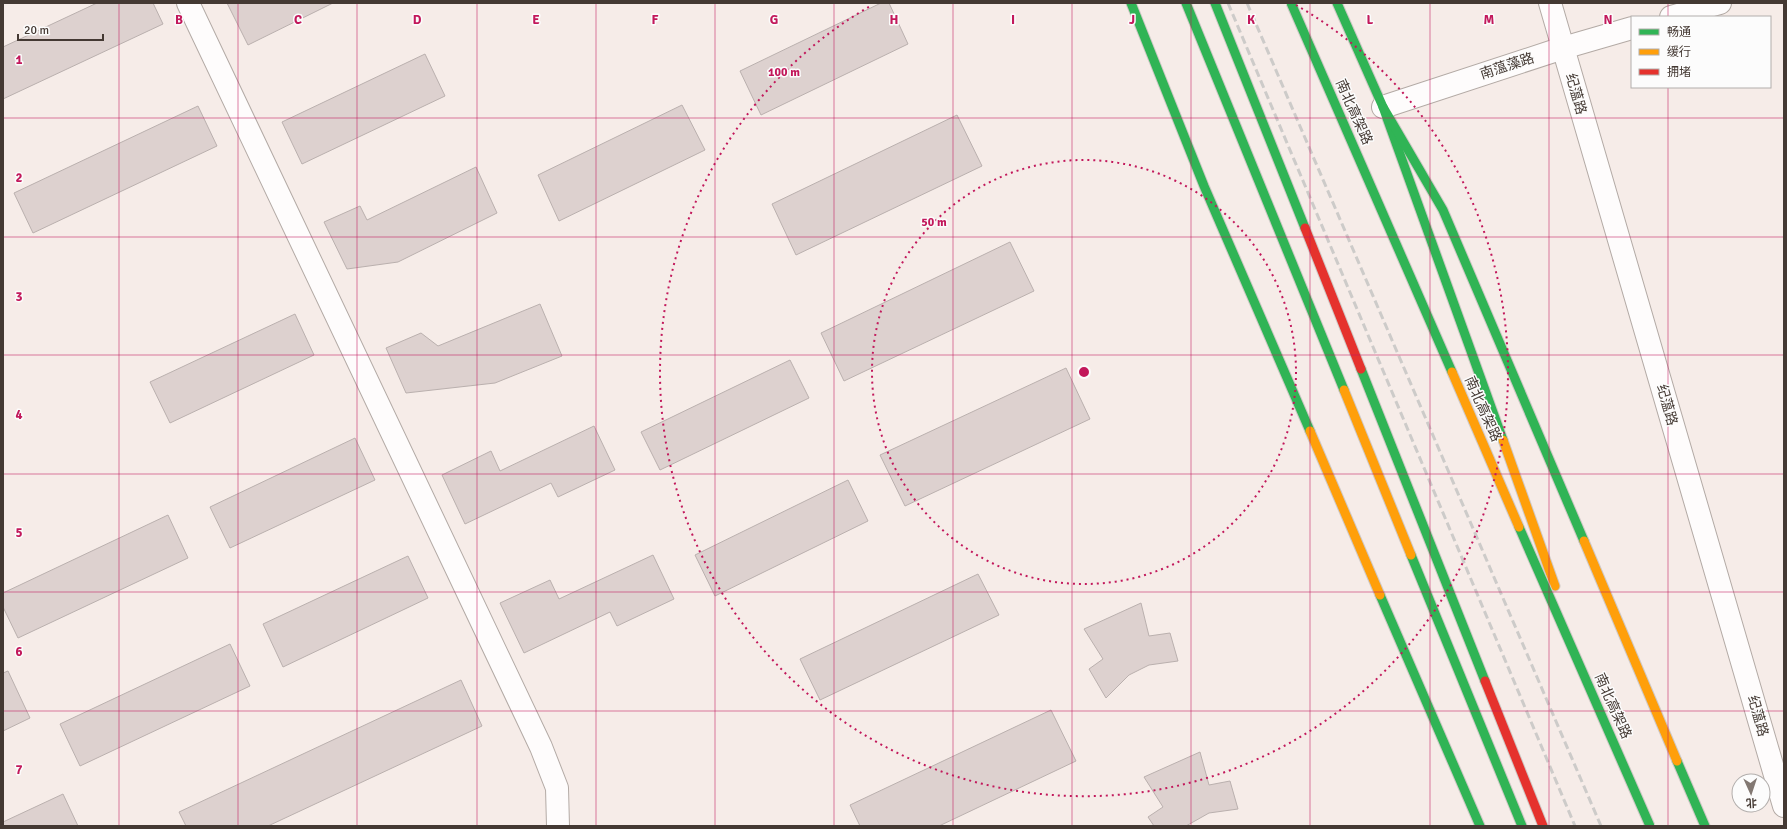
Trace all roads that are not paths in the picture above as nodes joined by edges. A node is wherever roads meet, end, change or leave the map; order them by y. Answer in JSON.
{"nodes":[{"id":1,"x":188,"y":3,"type":"edge"},
{"id":2,"x":1131,"y":3,"type":"edge"},
{"id":3,"x":1186,"y":3,"type":"edge"},
{"id":4,"x":1215,"y":3,"type":"edge"},
{"id":5,"x":1291,"y":3,"type":"edge"},
{"id":6,"x":1337,"y":3,"type":"edge"},
{"id":7,"x":1550,"y":3,"type":"edge"},
{"id":8,"x":1720,"y":3,"type":"edge"},
{"id":9,"x":1674,"y":16,"type":"edge"},
{"id":10,"x":1631,"y":28,"type":"edge"},
{"id":11,"x":1563,"y":48,"type":"junction"},
{"id":12,"x":1383,"y":107,"type":"junction"},
{"id":13,"x":1784,"y":806,"type":"edge"},
{"id":14,"x":558,"y":826,"type":"edge"},
{"id":15,"x":1480,"y":826,"type":"edge"},
{"id":16,"x":1522,"y":826,"type":"edge"},
{"id":17,"x":1543,"y":826,"type":"edge"},
{"id":18,"x":1646,"y":826,"type":"edge"},
{"id":19,"x":1650,"y":826,"type":"edge"},
{"id":20,"x":1705,"y":826,"type":"edge"}],
"edges":[{"from":1,"to":14,"type":"street"},
{"from":2,"to":15,"type":"main road"},
{"from":3,"to":16,"type":"main road"},
{"from":4,"to":17,"type":"main road"},
{"from":5,"to":19,"type":"main road","name":"南北高架路","bridge":true},
{"from":6,"to":12,"type":"main road"},
{"from":7,"to":11,"type":"street","name":"纪蕰路"},
{"from":8,"to":9,"type":"street"},
{"from":10,"to":11,"type":"street","name":"南蕰藻路"},
{"from":11,"to":12,"type":"street","name":"南蕰藻路"},
{"from":11,"to":13,"type":"street","name":"纪蕰路"},
{"from":12,"to":18,"type":"main road"},
{"from":12,"to":20,"type":"main road"}]}
